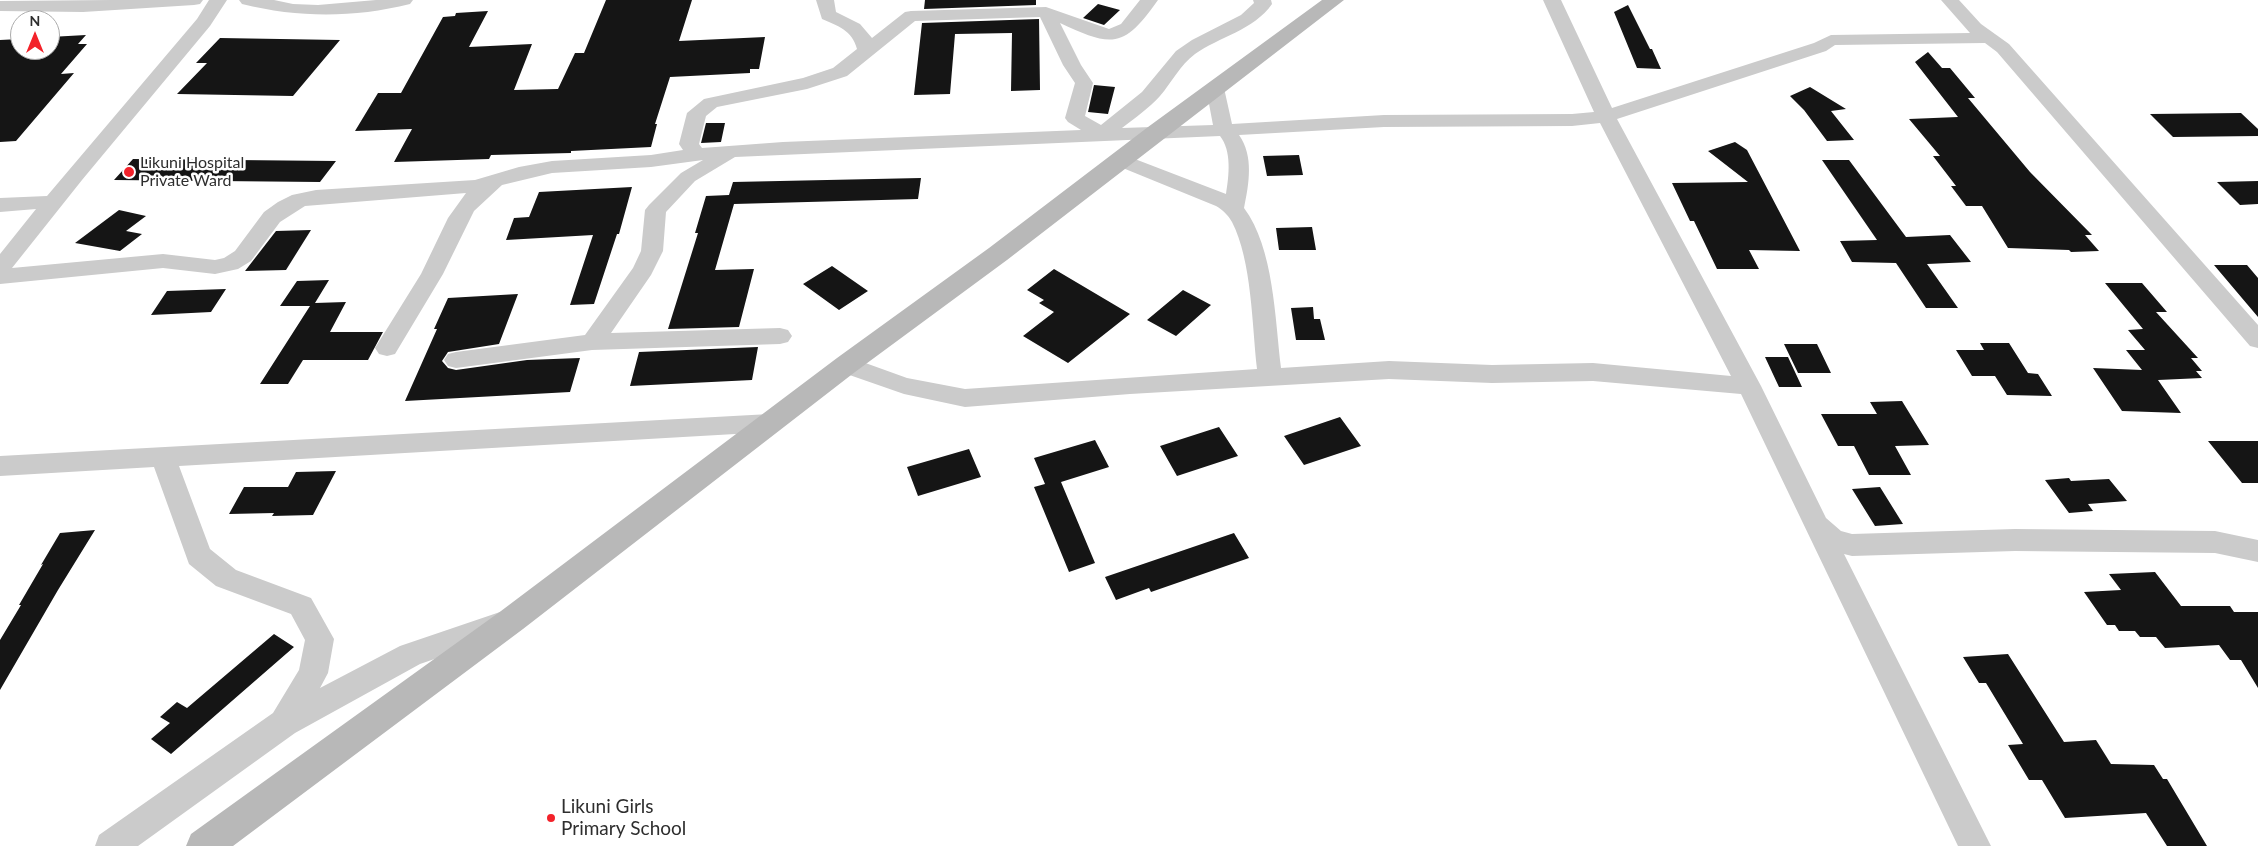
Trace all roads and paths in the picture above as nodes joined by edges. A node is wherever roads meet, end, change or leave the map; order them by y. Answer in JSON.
{"nodes":[{"id":1,"x":194,"y":0,"type":"edge"},
{"id":2,"x":218,"y":0,"type":"edge"},
{"id":3,"x":248,"y":0,"type":"edge"},
{"id":4,"x":404,"y":0,"type":"edge"},
{"id":5,"x":825,"y":0,"type":"edge"},
{"id":6,"x":1149,"y":0,"type":"edge"},
{"id":7,"x":1262,"y":0,"type":"edge"},
{"id":8,"x":1334,"y":0,"type":"edge"},
{"id":9,"x":1552,"y":0,"type":"edge"},
{"id":10,"x":1950,"y":0,"type":"edge"},
{"id":11,"x":0,"y":6,"type":"edge"},
{"id":12,"x":1046,"y":12,"type":"junction"},
{"id":13,"x":1991,"y":38,"type":"junction"},
{"id":14,"x":867,"y":50,"type":"junction"},
{"id":15,"x":1215,"y":88,"type":"junction"},
{"id":16,"x":1606,"y":116,"type":"junction"},
{"id":17,"x":1225,"y":130,"type":"junction"},
{"id":18,"x":1156,"y":132,"type":"junction"},
{"id":19,"x":1102,"y":134,"type":"junction"},
{"id":20,"x":731,"y":152,"type":"junction"},
{"id":21,"x":697,"y":154,"type":"junction"},
{"id":22,"x":1120,"y":160,"type":"junction"},
{"id":23,"x":497,"y":180,"type":"junction"},
{"id":24,"x":51,"y":202,"type":"junction"},
{"id":25,"x":0,"y":205,"type":"edge"},
{"id":26,"x":1233,"y":208,"type":"junction"},
{"id":27,"x":0,"y":269,"type":"edge"},
{"id":28,"x":0,"y":277,"type":"edge"},
{"id":29,"x":780,"y":336,"type":"dead end"},
{"id":30,"x":2258,"y":340,"type":"edge"},
{"id":31,"x":592,"y":342,"type":"junction"},
{"id":32,"x":387,"y":348,"type":"dead end"},
{"id":33,"x":456,"y":360,"type":"dead end"},
{"id":34,"x":846,"y":365,"type":"junction"},
{"id":35,"x":1270,"y":377,"type":"junction"},
{"id":36,"x":1749,"y":386,"type":"junction"},
{"id":37,"x":770,"y":423,"type":"junction"},
{"id":38,"x":163,"y":456,"type":"junction"},
{"id":39,"x":0,"y":466,"type":"edge"},
{"id":40,"x":1816,"y":525,"type":"junction"},
{"id":41,"x":2258,"y":551,"type":"edge"},
{"id":42,"x":512,"y":620,"type":"junction"},
{"id":43,"x":284,"y":723,"type":"junction"},
{"id":44,"x":112,"y":846,"type":"edge"},
{"id":45,"x":204,"y":846,"type":"edge"},
{"id":46,"x":1975,"y":846,"type":"edge"}],
"edges":[{"from":1,"to":11,"type":"street"},
{"from":2,"to":24,"type":"street"},
{"from":3,"to":4,"type":"street"},
{"from":5,"to":14,"type":"street"},
{"from":6,"to":12,"type":"street"},
{"from":7,"to":19,"type":"street"},
{"from":8,"to":15,"type":"main road"},
{"from":9,"to":16,"type":"street"},
{"from":10,"to":13,"type":"street"},
{"from":12,"to":14,"type":"street"},
{"from":12,"to":19,"type":"street"},
{"from":13,"to":16,"type":"street"},
{"from":13,"to":30,"type":"street"},
{"from":14,"to":21,"type":"street"},
{"from":15,"to":17,"type":"street"},
{"from":15,"to":18,"type":"main road"},
{"from":16,"to":17,"type":"street"},
{"from":16,"to":36,"type":"street"},
{"from":17,"to":18,"type":"street"},
{"from":17,"to":26,"type":"street"},
{"from":18,"to":19,"type":"street"},
{"from":18,"to":22,"type":"main road"},
{"from":19,"to":20,"type":"street"},
{"from":20,"to":21,"type":"street"},
{"from":20,"to":31,"type":"street"},
{"from":21,"to":23,"type":"street"},
{"from":22,"to":26,"type":"street"},
{"from":22,"to":34,"type":"main road"},
{"from":23,"to":28,"type":"street"},
{"from":23,"to":32,"type":"street"},
{"from":24,"to":25,"type":"street"},
{"from":24,"to":27,"type":"street"},
{"from":26,"to":35,"type":"street"},
{"from":29,"to":31,"type":"street"},
{"from":31,"to":33,"type":"street"},
{"from":34,"to":35,"type":"street"},
{"from":34,"to":37,"type":"main road"},
{"from":35,"to":36,"type":"street"},
{"from":36,"to":40,"type":"street"},
{"from":37,"to":38,"type":"street"},
{"from":37,"to":42,"type":"main road"},
{"from":38,"to":39,"type":"street"},
{"from":38,"to":43,"type":"street"},
{"from":40,"to":41,"type":"street"},
{"from":40,"to":46,"type":"street"},
{"from":42,"to":43,"type":"street"},
{"from":42,"to":45,"type":"main road"},
{"from":43,"to":44,"type":"street"}]}
